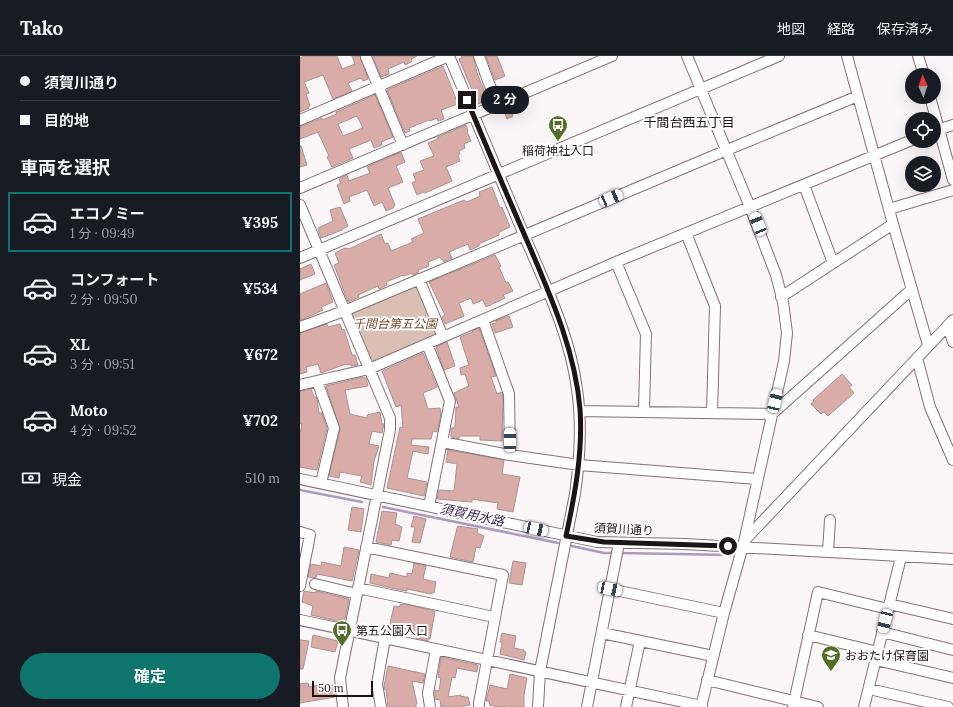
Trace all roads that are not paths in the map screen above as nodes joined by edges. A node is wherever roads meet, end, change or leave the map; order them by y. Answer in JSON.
{"nodes":[{"id":1,"x":449,"y":56,"type":"edge"},
{"id":2,"x":479,"y":56,"type":"edge"},
{"id":3,"x":612,"y":56,"type":"edge"},
{"id":4,"x":686,"y":56,"type":"edge"},
{"id":5,"x":779,"y":56,"type":"edge"},
{"id":6,"x":847,"y":56,"type":"edge"},
{"id":7,"x":918,"y":56,"type":"edge"},
{"id":8,"x":366,"y":57,"type":"edge"},
{"id":9,"x":922,"y":68,"type":"edge"},
{"id":10,"x":378,"y":86,"type":"junction"},
{"id":11,"x":700,"y":89,"type":"junction"},
{"id":12,"x":858,"y":96,"type":"junction"},
{"id":13,"x":497,"y":105,"type":"junction"},
{"id":14,"x":474,"y":115,"type":"junction"},
{"id":15,"x":300,"y":120,"type":"edge"},
{"id":16,"x":953,"y":125,"type":"edge"},
{"id":17,"x":941,"y":129,"type":"edge"},
{"id":18,"x":905,"y":143,"type":"edge"},
{"id":19,"x":403,"y":145,"type":"junction"},
{"id":20,"x":941,"y":145,"type":"edge"},
{"id":21,"x":727,"y":150,"type":"junction"},
{"id":22,"x":874,"y":156,"type":"junction"},
{"id":23,"x":499,"y":174,"type":"junction"},
{"id":24,"x":953,"y":180,"type":"edge"},
{"id":25,"x":804,"y":185,"type":"junction"},
{"id":26,"x":300,"y":188,"type":"edge"},
{"id":27,"x":953,"y":190,"type":"edge"},
{"id":28,"x":300,"y":205,"type":"edge"},
{"id":29,"x":750,"y":207,"type":"junction"},
{"id":30,"x":889,"y":209,"type":"junction"},
{"id":31,"x":893,"y":224,"type":"junction"},
{"id":32,"x":686,"y":233,"type":"junction"},
{"id":33,"x":524,"y":235,"type":"junction"},
{"id":34,"x":319,"y":250,"type":"junction"},
{"id":35,"x":300,"y":258,"type":"edge"},
{"id":36,"x":616,"y":262,"type":"junction"},
{"id":37,"x":833,"y":263,"type":"junction"},
{"id":38,"x":419,"y":279,"type":"junction"},
{"id":39,"x":912,"y":290,"type":"junction"},
{"id":40,"x":549,"y":292,"type":"junction"},
{"id":41,"x":782,"y":297,"type":"junction"},
{"id":42,"x":344,"y":311,"type":"junction"},
{"id":43,"x":483,"y":320,"type":"junction"},
{"id":44,"x":951,"y":323,"type":"edge"},
{"id":45,"x":300,"y":327,"type":"edge"},
{"id":46,"x":443,"y":337,"type":"junction"},
{"id":47,"x":953,"y":342,"type":"edge"},
{"id":48,"x":427,"y":344,"type":"junction"},
{"id":49,"x":928,"y":346,"type":"junction"},
{"id":50,"x":917,"y":358,"type":"junction"},
{"id":51,"x":369,"y":369,"type":"junction"},
{"id":52,"x":317,"y":381,"type":"junction"},
{"id":53,"x":300,"y":385,"type":"edge"},
{"id":54,"x":580,"y":411,"type":"junction"},
{"id":55,"x":644,"y":411,"type":"junction"},
{"id":56,"x":712,"y":413,"type":"junction"},
{"id":57,"x":772,"y":414,"type":"junction"},
{"id":58,"x":442,"y":442,"type":"junction"},
{"id":59,"x":510,"y":456,"type":"junction"},
{"id":60,"x":953,"y":460,"type":"edge"},
{"id":61,"x":579,"y":465,"type":"junction"},
{"id":62,"x":300,"y":479,"type":"edge"},
{"id":63,"x":757,"y":479,"type":"junction"},
{"id":64,"x":321,"y":483,"type":"junction"},
{"id":65,"x":376,"y":495,"type":"junction"},
{"id":66,"x":429,"y":506,"type":"junction"},
{"id":67,"x":830,"y":520,"type":"dead end"},
{"id":68,"x":300,"y":532,"type":"edge"},
{"id":69,"x":566,"y":536,"type":"junction"},
{"id":70,"x":619,"y":543,"type":"junction"},
{"id":71,"x":743,"y":545,"type":"junction"},
{"id":72,"x":366,"y":547,"type":"junction"},
{"id":73,"x":828,"y":552,"type":"junction"},
{"id":74,"x":953,"y":556,"type":"edge"},
{"id":75,"x":900,"y":557,"type":"junction"},
{"id":76,"x":300,"y":581,"type":"edge"},
{"id":77,"x":315,"y":584,"type":"dead end"},
{"id":78,"x":610,"y":589,"type":"junction"},
{"id":79,"x":358,"y":591,"type":"junction"},
{"id":80,"x":889,"y":607,"type":"junction"},
{"id":81,"x":724,"y":613,"type":"junction"},
{"id":82,"x":494,"y":616,"type":"junction"},
{"id":83,"x":953,"y":619,"type":"edge"},
{"id":84,"x":300,"y":620,"type":"edge"},
{"id":85,"x":350,"y":631,"type":"junction"},
{"id":86,"x":882,"y":632,"type":"junction"},
{"id":87,"x":602,"y":633,"type":"junction"},
{"id":88,"x":808,"y":635,"type":"junction"},
{"id":89,"x":385,"y":638,"type":"junction"},
{"id":90,"x":640,"y":642,"type":"junction"},
{"id":91,"x":436,"y":649,"type":"junction"},
{"id":92,"x":953,"y":650,"type":"edge"},
{"id":93,"x":713,"y":656,"type":"junction"},
{"id":94,"x":877,"y":656,"type":"junction"},
{"id":95,"x":486,"y":660,"type":"junction"},
{"id":96,"x":540,"y":671,"type":"junction"},
{"id":97,"x":953,"y":678,"type":"edge"},
{"id":98,"x":707,"y":680,"type":"junction"},
{"id":99,"x":591,"y":682,"type":"junction"},
{"id":100,"x":629,"y":689,"type":"junction"},
{"id":101,"x":869,"y":689,"type":"junction"},
{"id":102,"x":793,"y":704,"type":"edge"},
{"id":103,"x":702,"y":706,"type":"edge"},
{"id":104,"x":865,"y":706,"type":"edge"},
{"id":105,"x":343,"y":707,"type":"edge"},
{"id":106,"x":381,"y":707,"type":"edge"},
{"id":107,"x":430,"y":707,"type":"edge"},
{"id":108,"x":479,"y":707,"type":"edge"},
{"id":109,"x":538,"y":707,"type":"edge"},
{"id":110,"x":587,"y":707,"type":"edge"},
{"id":111,"x":626,"y":707,"type":"edge"},
{"id":112,"x":818,"y":707,"type":"edge"},
{"id":113,"x":876,"y":707,"type":"edge"},
{"id":114,"x":948,"y":707,"type":"edge"}],
"edges":[{"from":1,"to":10,"type":"street"},
{"from":1,"to":14,"type":"street"},
{"from":2,"to":13,"type":"street"},
{"from":3,"to":13,"type":"street"},
{"from":4,"to":11,"type":"street"},
{"from":5,"to":11,"type":"street"},
{"from":6,"to":12,"type":"street"},
{"from":7,"to":9,"type":"street"},
{"from":8,"to":10,"type":"street"},
{"from":10,"to":15,"type":"street"},
{"from":10,"to":19,"type":"street"},
{"from":11,"to":21,"type":"street"},
{"from":11,"to":23,"type":"street"},
{"from":12,"to":21,"type":"street"},
{"from":12,"to":22,"type":"street"},
{"from":13,"to":14,"type":"street"},
{"from":14,"to":19,"type":"street"},
{"from":14,"to":23,"type":"street"},
{"from":16,"to":17,"type":"street"},
{"from":18,"to":22,"type":"street"},
{"from":19,"to":26,"type":"street"},
{"from":20,"to":24,"type":"street"},
{"from":21,"to":29,"type":"street"},
{"from":21,"to":33,"type":"street"},
{"from":22,"to":25,"type":"street"},
{"from":22,"to":30,"type":"street"},
{"from":23,"to":33,"type":"street"},
{"from":23,"to":34,"type":"street"},
{"from":25,"to":29,"type":"street"},
{"from":25,"to":37,"type":"street"},
{"from":27,"to":30,"type":"street"},
{"from":28,"to":34,"type":"street"},
{"from":29,"to":32,"type":"street"},
{"from":29,"to":41,"type":"street"},
{"from":30,"to":31,"type":"street"},
{"from":31,"to":37,"type":"street"},
{"from":31,"to":39,"type":"street"},
{"from":32,"to":36,"type":"street"},
{"from":32,"to":56,"type":"street"},
{"from":33,"to":38,"type":"street"},
{"from":33,"to":40,"type":"street"},
{"from":34,"to":35,"type":"street"},
{"from":34,"to":42,"type":"street"},
{"from":36,"to":40,"type":"street"},
{"from":36,"to":55,"type":"street"},
{"from":37,"to":41,"type":"street"},
{"from":38,"to":42,"type":"street"},
{"from":38,"to":46,"type":"street"},
{"from":39,"to":49,"type":"street"},
{"from":39,"to":57,"type":"street"},
{"from":40,"to":43,"type":"street"},
{"from":40,"to":54,"type":"street"},
{"from":41,"to":57,"type":"street"},
{"from":42,"to":45,"type":"street"},
{"from":42,"to":51,"type":"street"},
{"from":43,"to":46,"type":"street"},
{"from":43,"to":59,"type":"street"},
{"from":44,"to":47,"type":"street"},
{"from":44,"to":49,"type":"street"},
{"from":46,"to":48,"type":"street"},
{"from":48,"to":51,"type":"street"},
{"from":48,"to":58,"type":"street"},
{"from":49,"to":50,"type":"street"},
{"from":50,"to":60,"type":"street"},
{"from":50,"to":71,"type":"street"},
{"from":51,"to":52,"type":"street"},
{"from":51,"to":65,"type":"street"},
{"from":52,"to":53,"type":"street"},
{"from":52,"to":64,"type":"street"},
{"from":54,"to":55,"type":"street"},
{"from":54,"to":61,"type":"street"},
{"from":55,"to":56,"type":"street"},
{"from":56,"to":57,"type":"street"},
{"from":57,"to":63,"type":"street"},
{"from":58,"to":59,"type":"street"},
{"from":58,"to":66,"type":"street"},
{"from":59,"to":61,"type":"street"},
{"from":61,"to":63,"type":"street"},
{"from":61,"to":69,"type":"street"},
{"from":62,"to":64,"type":"street","name":"須賀川通り"},
{"from":63,"to":71,"type":"street"},
{"from":64,"to":65,"type":"street","name":"須賀川通り"},
{"from":65,"to":66,"type":"street","name":"須賀川通り"},
{"from":65,"to":72,"type":"street"},
{"from":66,"to":69,"type":"street","name":"須賀川通り"},
{"from":67,"to":73,"type":"street"},
{"from":68,"to":76,"type":"street"},
{"from":69,"to":70,"type":"street","name":"須賀川通り"},
{"from":69,"to":96,"type":"street"},
{"from":70,"to":71,"type":"street","name":"須賀川通り"},
{"from":70,"to":78,"type":"street"},
{"from":71,"to":73,"type":"street","name":"須賀川通り"},
{"from":71,"to":81,"type":"street"},
{"from":72,"to":79,"type":"street"},
{"from":72,"to":82,"type":"street"},
{"from":73,"to":75,"type":"street","name":"須賀川通り"},
{"from":74,"to":75,"type":"street","name":"須賀川通り"},
{"from":75,"to":80,"type":"street"},
{"from":77,"to":79,"type":"street"},
{"from":78,"to":81,"type":"street"},
{"from":78,"to":87,"type":"street"},
{"from":79,"to":82,"type":"street"},
{"from":79,"to":85,"type":"street"},
{"from":80,"to":83,"type":"street"},
{"from":80,"to":86,"type":"street"},
{"from":80,"to":88,"type":"street"},
{"from":81,"to":93,"type":"street"},
{"from":82,"to":95,"type":"street"},
{"from":84,"to":85,"type":"street"},
{"from":85,"to":89,"type":"street"},
{"from":85,"to":105,"type":"street"},
{"from":86,"to":92,"type":"street"},
{"from":86,"to":94,"type":"street"},
{"from":87,"to":90,"type":"street"},
{"from":87,"to":99,"type":"street"},
{"from":88,"to":94,"type":"street"},
{"from":88,"to":102,"type":"street"},
{"from":89,"to":91,"type":"street"},
{"from":89,"to":106,"type":"street"},
{"from":90,"to":93,"type":"street"},
{"from":90,"to":100,"type":"street"},
{"from":91,"to":95,"type":"street"},
{"from":91,"to":107,"type":"street"},
{"from":93,"to":98,"type":"street"},
{"from":94,"to":97,"type":"street"},
{"from":94,"to":101,"type":"street"},
{"from":95,"to":96,"type":"street"},
{"from":95,"to":108,"type":"street"},
{"from":96,"to":99,"type":"street"},
{"from":96,"to":109,"type":"street"},
{"from":98,"to":102,"type":"street"},
{"from":98,"to":103,"type":"street"},
{"from":99,"to":100,"type":"street"},
{"from":99,"to":110,"type":"street"},
{"from":100,"to":103,"type":"street"},
{"from":100,"to":111,"type":"street"},
{"from":101,"to":104,"type":"street"},
{"from":101,"to":114,"type":"street"},
{"from":102,"to":112,"type":"street"},
{"from":104,"to":113,"type":"street"}]}
